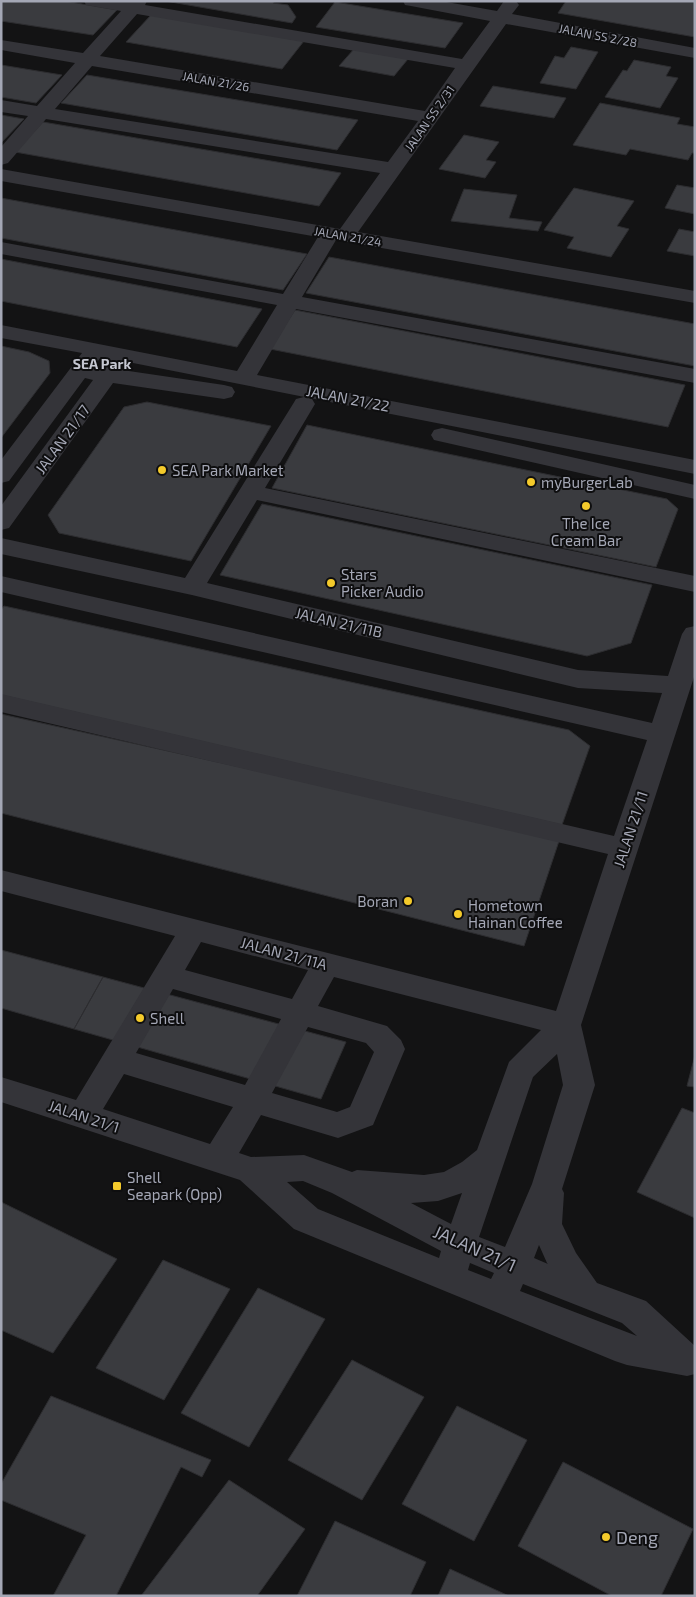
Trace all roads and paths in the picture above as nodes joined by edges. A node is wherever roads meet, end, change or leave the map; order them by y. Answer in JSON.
{"nodes":[{"id":1,"x":92,"y":1,"type":"edge"},
{"id":2,"x":411,"y":1,"type":"edge"},
{"id":3,"x":136,"y":5,"type":"edge"},
{"id":4,"x":507,"y":9,"type":"edge"},
{"id":5,"x":1,"y":45,"type":"edge"},
{"id":6,"x":695,"y":53,"type":"edge"},
{"id":7,"x":88,"y":59,"type":"junction"},
{"id":8,"x":467,"y":65,"type":"junction"},
{"id":9,"x":1,"y":106,"type":"edge"},
{"id":10,"x":42,"y":112,"type":"junction"},
{"id":11,"x":430,"y":117,"type":"junction"},
{"id":12,"x":1,"y":158,"type":"edge"},
{"id":13,"x":393,"y":169,"type":"junction"},
{"id":14,"x":1,"y":176,"type":"edge"},
{"id":15,"x":338,"y":234,"type":"junction"},
{"id":16,"x":1,"y":248,"type":"edge"},
{"id":17,"x":695,"y":297,"type":"edge"},
{"id":18,"x":290,"y":301,"type":"junction"},
{"id":19,"x":1,"y":331,"type":"edge"},
{"id":20,"x":95,"y":349,"type":"junction"},
{"id":21,"x":122,"y":354,"type":"junction"},
{"id":22,"x":80,"y":371,"type":"junction"},
{"id":23,"x":108,"y":376,"type":"junction"},
{"id":24,"x":695,"y":376,"type":"edge"},
{"id":25,"x":244,"y":378,"type":"junction"},
{"id":26,"x":297,"y":398,"type":"junction"},
{"id":27,"x":695,"y":467,"type":"edge"},
{"id":28,"x":1,"y":476,"type":"edge"},
{"id":29,"x":251,"y":492,"type":"junction"},
{"id":30,"x":695,"y":492,"type":"edge"},
{"id":31,"x":1,"y":522,"type":"edge"},
{"id":32,"x":1,"y":546,"type":"edge"},
{"id":33,"x":1,"y":584,"type":"edge"},
{"id":34,"x":695,"y":584,"type":"edge"},
{"id":35,"x":192,"y":587,"type":"junction"},
{"id":36,"x":695,"y":634,"type":"edge"},
{"id":37,"x":678,"y":685,"type":"junction"},
{"id":38,"x":1,"y":703,"type":"edge"},
{"id":39,"x":662,"y":734,"type":"junction"},
{"id":40,"x":624,"y":848,"type":"junction"},
{"id":41,"x":1,"y":880,"type":"edge"},
{"id":42,"x":194,"y":929,"type":"junction"},
{"id":43,"x":326,"y":964,"type":"junction"},
{"id":44,"x":166,"y":976,"type":"junction"},
{"id":45,"x":300,"y":1012,"type":"junction"},
{"id":46,"x":566,"y":1025,"type":"junction"},
{"id":47,"x":116,"y":1060,"type":"junction"},
{"id":48,"x":1,"y":1089,"type":"edge"},
{"id":49,"x":253,"y":1100,"type":"junction"},
{"id":50,"x":83,"y":1116,"type":"junction"},
{"id":51,"x":491,"y":1157,"type":"junction"},
{"id":52,"x":218,"y":1160,"type":"junction"},
{"id":53,"x":252,"y":1170,"type":"junction"},
{"id":54,"x":343,"y":1183,"type":"junction"},
{"id":55,"x":548,"y":1184,"type":"junction"},
{"id":56,"x":461,"y":1245,"type":"junction"},
{"id":57,"x":513,"y":1265,"type":"junction"},
{"id":58,"x":449,"y":1277,"type":"junction"},
{"id":59,"x":586,"y":1294,"type":"junction"},
{"id":60,"x":502,"y":1299,"type":"junction"},
{"id":61,"x":690,"y":1362,"type":"edge"}],
"edges":[{"from":1,"to":3,"type":"street"},
{"from":2,"to":4,"type":"street","name":"JALAN SS 2/28"},
{"from":3,"to":7,"type":"street"},
{"from":3,"to":8,"type":"street"},
{"from":4,"to":6,"type":"street","name":"JALAN SS 2/28"},
{"from":4,"to":8,"type":"street","name":"JALAN SS 2/31"},
{"from":5,"to":7,"type":"street","name":"JALAN 21/26"},
{"from":7,"to":10,"type":"street"},
{"from":7,"to":11,"type":"street","name":"JALAN 21/26"},
{"from":8,"to":11,"type":"street","name":"JALAN SS 2/31"},
{"from":9,"to":10,"type":"street"},
{"from":10,"to":12,"type":"street"},
{"from":10,"to":13,"type":"street"},
{"from":11,"to":13,"type":"street","name":"JALAN SS 2/31"},
{"from":13,"to":15,"type":"street","name":"JALAN SS 2/31"},
{"from":14,"to":15,"type":"street","name":"JALAN 21/24"},
{"from":15,"to":17,"type":"street","name":"JALAN 21/24"},
{"from":15,"to":18,"type":"street","name":"JALAN SS 2/31"},
{"from":16,"to":18,"type":"street"},
{"from":18,"to":24,"type":"street"},
{"from":18,"to":25,"type":"street","name":"JALAN SS 2/31"},
{"from":19,"to":20,"type":"street","name":"JALAN 21/22"},
{"from":20,"to":21,"type":"street","name":"JALAN 21/22"},
{"from":20,"to":22,"type":"street","name":"JALAN 21/17"},
{"from":21,"to":23,"type":"street","name":"JALAN 21/17"},
{"from":21,"to":25,"type":"street","name":"JALAN 21/22"},
{"from":22,"to":23,"type":"street"},
{"from":22,"to":28,"type":"street","name":"JALAN 21/17"},
{"from":23,"to":26,"type":"street"},
{"from":23,"to":31,"type":"street","name":"JALAN 21/17"},
{"from":25,"to":26,"type":"street","name":"JALAN 21/22"},
{"from":26,"to":27,"type":"street","name":"JALAN 21/22"},
{"from":26,"to":29,"type":"street"},
{"from":26,"to":30,"type":"street"},
{"from":29,"to":34,"type":"street"},
{"from":29,"to":35,"type":"street"},
{"from":32,"to":35,"type":"street","name":"JALAN 21/11B"},
{"from":33,"to":39,"type":"street"},
{"from":35,"to":37,"type":"street","name":"JALAN 21/11B"},
{"from":36,"to":37,"type":"street","name":"JALAN 21/11"},
{"from":37,"to":39,"type":"street","name":"JALAN 21/11"},
{"from":38,"to":40,"type":"street"},
{"from":39,"to":40,"type":"street","name":"JALAN 21/11"},
{"from":40,"to":46,"type":"street","name":"JALAN 21/11"},
{"from":41,"to":42,"type":"street","name":"JALAN 21/11A"},
{"from":42,"to":43,"type":"street","name":"JALAN 21/11A"},
{"from":42,"to":44,"type":"street"},
{"from":43,"to":45,"type":"street"},
{"from":43,"to":46,"type":"street","name":"JALAN 21/11A"},
{"from":44,"to":45,"type":"street"},
{"from":44,"to":47,"type":"street"},
{"from":45,"to":49,"type":"street"},
{"from":45,"to":49,"type":"street"},
{"from":46,"to":51,"type":"street","name":"JALAN 21/11"},
{"from":46,"to":55,"type":"street"},
{"from":47,"to":49,"type":"street"},
{"from":47,"to":50,"type":"street"},
{"from":48,"to":50,"type":"street","name":"JALAN 21/1"},
{"from":49,"to":52,"type":"street"},
{"from":50,"to":52,"type":"street","name":"JALAN 21/1"},
{"from":51,"to":54,"type":"street"},
{"from":51,"to":56,"type":"street","name":"JALAN 21/11"},
{"from":52,"to":53,"type":"street","name":"JALAN 21/1"},
{"from":53,"to":54,"type":"street","name":"JALAN 21/1"},
{"from":53,"to":58,"type":"street","name":"JALAN 21/1"},
{"from":54,"to":56,"type":"street","name":"JALAN 21/1"},
{"from":55,"to":57,"type":"street"},
{"from":55,"to":59,"type":"street"},
{"from":56,"to":57,"type":"street","name":"JALAN 21/1"},
{"from":56,"to":58,"type":"street","name":"JALAN 21/11"},
{"from":57,"to":59,"type":"street","name":"JALAN 21/1"},
{"from":57,"to":60,"type":"street"},
{"from":58,"to":60,"type":"street","name":"JALAN 21/1"},
{"from":59,"to":61,"type":"street","name":"JALAN 21/1"},
{"from":60,"to":61,"type":"street","name":"JALAN 21/1"}]}
